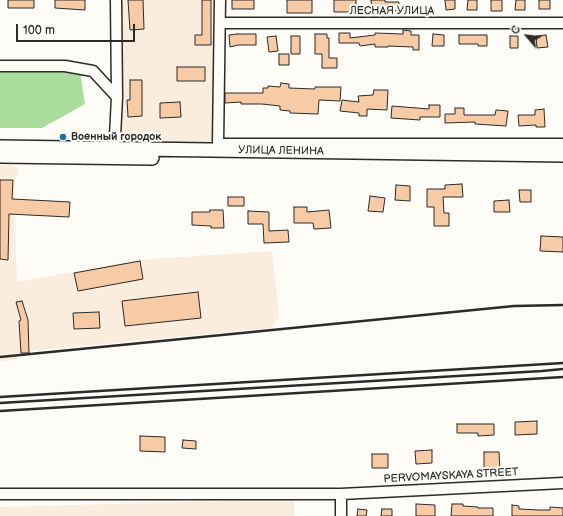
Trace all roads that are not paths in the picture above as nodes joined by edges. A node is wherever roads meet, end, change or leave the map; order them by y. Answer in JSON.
{"nodes":[{"id":1,"x":116,"y":0,"type":"edge"},
{"id":2,"x":220,"y":0,"type":"edge"},
{"id":3,"x":220,"y":23,"type":"junction"},
{"id":4,"x":563,"y":23,"type":"edge"},
{"id":5,"x":0,"y":66,"type":"edge"},
{"id":6,"x":117,"y":97,"type":"junction"},
{"id":7,"x":563,"y":144,"type":"edge"},
{"id":8,"x":0,"y":147,"type":"edge"},
{"id":9,"x":115,"y":153,"type":"junction"},
{"id":10,"x":563,"y":155,"type":"edge"},
{"id":11,"x":0,"y":156,"type":"edge"},
{"id":12,"x":563,"y":163,"type":"edge"},
{"id":13,"x":563,"y":483,"type":"edge"},
{"id":14,"x":0,"y":494,"type":"edge"},
{"id":15,"x":341,"y":494,"type":"junction"},
{"id":16,"x":341,"y":516,"type":"edge"}],
"edges":[{"from":1,"to":6,"type":"street"},
{"from":2,"to":3,"type":"street"},
{"from":3,"to":4,"type":"street","name":"ЛЕСНАЯ УЛИЦА"},
{"from":3,"to":7,"type":"street","name":"УЛИЦА ЛЕНИНА"},
{"from":5,"to":6,"type":"street"},
{"from":6,"to":9,"type":"street"},
{"from":8,"to":9,"type":"main road","name":"УЛИЦА ЛЕНИНА"},
{"from":9,"to":10,"type":"main road","name":"УЛИЦА ЛЕНИНА"},
{"from":9,"to":11,"type":"main road","name":"УЛИЦА ЛЕНИНА"},
{"from":9,"to":12,"type":"main road","name":"УЛИЦА ЛЕНИНА"},
{"from":13,"to":15,"type":"street","name":"PERVOMAYSKAYA STREET"},
{"from":14,"to":15,"type":"street","name":"PERVOMAYSKAYA STREET"},
{"from":15,"to":16,"type":"street"}]}
